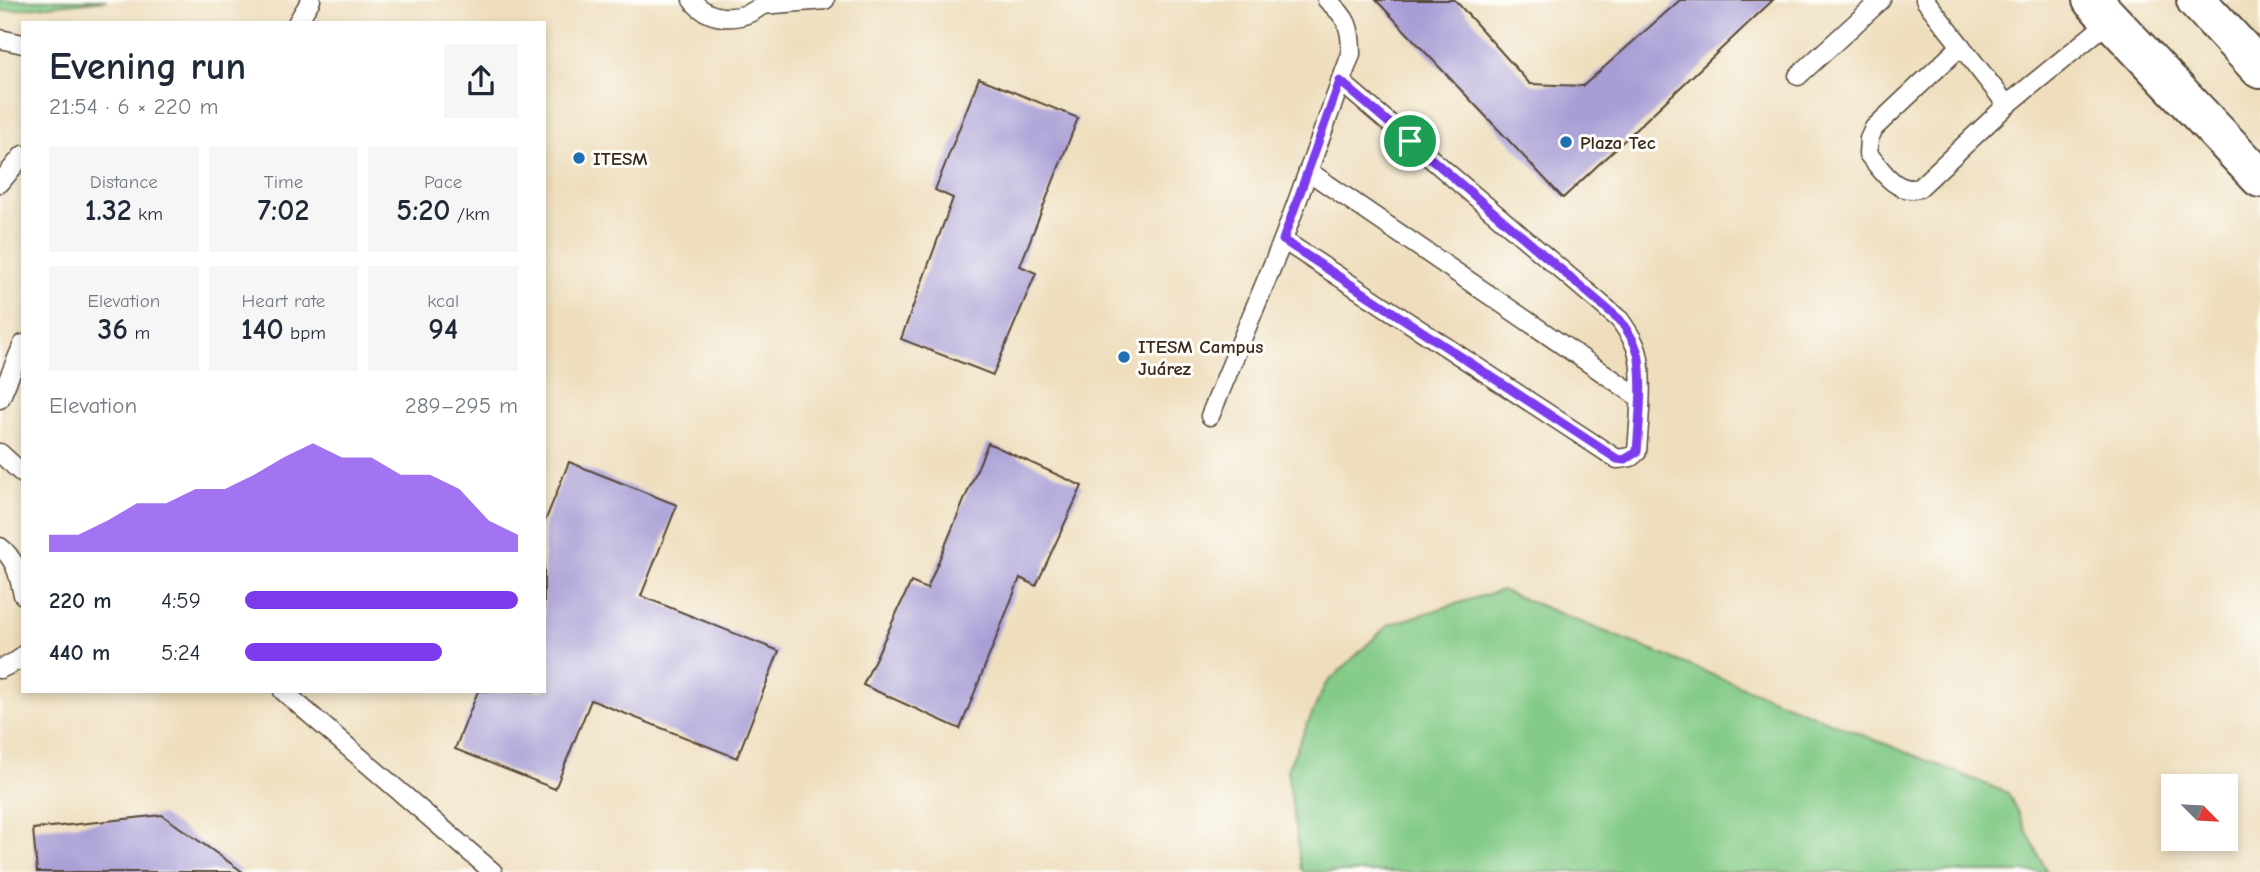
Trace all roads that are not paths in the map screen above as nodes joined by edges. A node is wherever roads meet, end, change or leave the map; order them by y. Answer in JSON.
{"nodes":[{"id":1,"x":311,"y":0,"type":"edge"},
{"id":2,"x":692,"y":0,"type":"edge"},
{"id":3,"x":825,"y":0,"type":"edge"},
{"id":4,"x":1327,"y":0,"type":"edge"},
{"id":5,"x":1881,"y":0,"type":"edge"},
{"id":6,"x":1925,"y":0,"type":"edge"},
{"id":7,"x":2196,"y":0,"type":"edge"},
{"id":8,"x":764,"y":3,"type":"edge"},
{"id":9,"x":2101,"y":10,"type":"edge"},
{"id":10,"x":299,"y":21,"type":"edge"},
{"id":11,"x":0,"y":39,"type":"edge"},
{"id":12,"x":21,"y":44,"type":"edge"},
{"id":13,"x":1961,"y":46,"type":"junction"},
{"id":14,"x":2260,"y":69,"type":"edge"},
{"id":15,"x":1798,"y":76,"type":"dead end"},
{"id":16,"x":1340,"y":81,"type":"junction"},
{"id":17,"x":2007,"y":105,"type":"junction"},
{"id":18,"x":21,"y":157,"type":"edge"},
{"id":19,"x":1308,"y":172,"type":"junction"},
{"id":20,"x":2260,"y":178,"type":"edge"},
{"id":21,"x":0,"y":183,"type":"edge"},
{"id":22,"x":1283,"y":240,"type":"junction"},
{"id":23,"x":21,"y":349,"type":"edge"},
{"id":24,"x":1640,"y":398,"type":"junction"},
{"id":25,"x":0,"y":399,"type":"edge"},
{"id":26,"x":1210,"y":416,"type":"dead end"},
{"id":27,"x":0,"y":453,"type":"edge"},
{"id":28,"x":21,"y":472,"type":"edge"},
{"id":29,"x":0,"y":547,"type":"edge"},
{"id":30,"x":21,"y":586,"type":"edge"},
{"id":31,"x":21,"y":658,"type":"edge"},
{"id":32,"x":1,"y":669,"type":"edge"},
{"id":33,"x":285,"y":693,"type":"edge"},
{"id":34,"x":493,"y":872,"type":"edge"}],
"edges":[{"from":1,"to":10,"type":"lane"},
{"from":2,"to":8,"type":"lane"},
{"from":3,"to":8,"type":"lane"},
{"from":4,"to":16,"type":"lane"},
{"from":5,"to":15,"type":"lane"},
{"from":6,"to":13,"type":"lane"},
{"from":7,"to":14,"type":"main road"},
{"from":9,"to":17,"type":"lane"},
{"from":9,"to":20,"type":"main road"},
{"from":11,"to":12,"type":"lane"},
{"from":13,"to":17,"type":"lane"},
{"from":13,"to":17,"type":"lane"},
{"from":16,"to":19,"type":"lane"},
{"from":16,"to":24,"type":"lane"},
{"from":18,"to":21,"type":"lane"},
{"from":19,"to":22,"type":"lane"},
{"from":19,"to":24,"type":"lane"},
{"from":22,"to":24,"type":"lane"},
{"from":22,"to":26,"type":"lane"},
{"from":23,"to":25,"type":"lane"},
{"from":27,"to":28,"type":"lane"},
{"from":29,"to":30,"type":"lane"},
{"from":31,"to":32,"type":"lane"},
{"from":33,"to":34,"type":"lane"}]}
